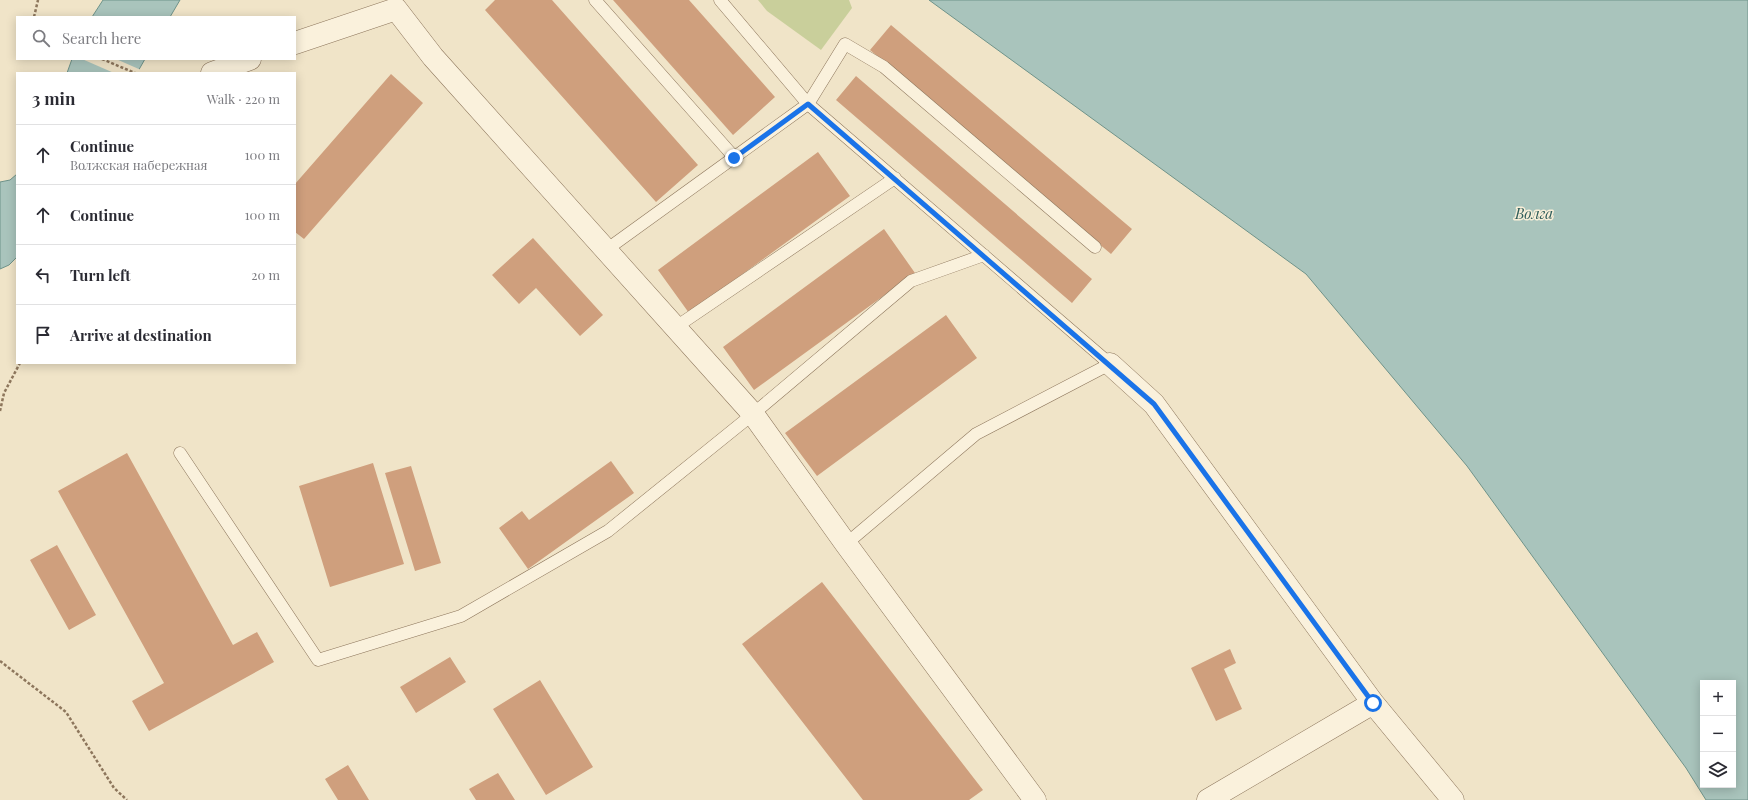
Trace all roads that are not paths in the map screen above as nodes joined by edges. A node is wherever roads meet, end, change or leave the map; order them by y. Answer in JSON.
{"nodes":[{"id":1,"x":595,"y":0,"type":"edge"},
{"id":2,"x":720,"y":0,"type":"edge"},
{"id":3,"x":396,"y":4,"type":"edge"},
{"id":4,"x":296,"y":43,"type":"edge"},
{"id":5,"x":247,"y":60,"type":"edge"},
{"id":6,"x":215,"y":72,"type":"edge"},
{"id":7,"x":808,"y":104,"type":"junction"},
{"id":8,"x":734,"y":158,"type":"junction"},
{"id":9,"x":895,"y":178,"type":"junction"},
{"id":10,"x":1095,"y":247,"type":"dead end"},
{"id":11,"x":606,"y":250,"type":"junction"},
{"id":12,"x":984,"y":255,"type":"junction"},
{"id":13,"x":676,"y":327,"type":"junction"},
{"id":14,"x":1110,"y":364,"type":"junction"},
{"id":15,"x":753,"y":414,"type":"junction"},
{"id":16,"x":180,"y":453,"type":"dead end"},
{"id":17,"x":846,"y":544,"type":"junction"},
{"id":18,"x":1373,"y":703,"type":"junction"},
{"id":19,"x":1036,"y":800,"type":"edge"},
{"id":20,"x":1208,"y":800,"type":"edge"},
{"id":21,"x":1452,"y":800,"type":"edge"}],
"edges":[{"from":1,"to":8,"type":"lane"},
{"from":2,"to":7,"type":"lane"},
{"from":3,"to":4,"type":"street"},
{"from":3,"to":11,"type":"street"},
{"from":5,"to":6,"type":"street"},
{"from":7,"to":8,"type":"lane"},
{"from":7,"to":9,"type":"lane"},
{"from":7,"to":10,"type":"lane"},
{"from":8,"to":11,"type":"lane"},
{"from":9,"to":12,"type":"lane"},
{"from":9,"to":13,"type":"lane"},
{"from":11,"to":13,"type":"street"},
{"from":12,"to":14,"type":"lane"},
{"from":12,"to":15,"type":"lane"},
{"from":13,"to":15,"type":"street"},
{"from":14,"to":17,"type":"lane"},
{"from":14,"to":18,"type":"street"},
{"from":15,"to":16,"type":"lane"},
{"from":15,"to":17,"type":"street"},
{"from":17,"to":19,"type":"street"},
{"from":18,"to":20,"type":"street"},
{"from":18,"to":21,"type":"street"}]}
